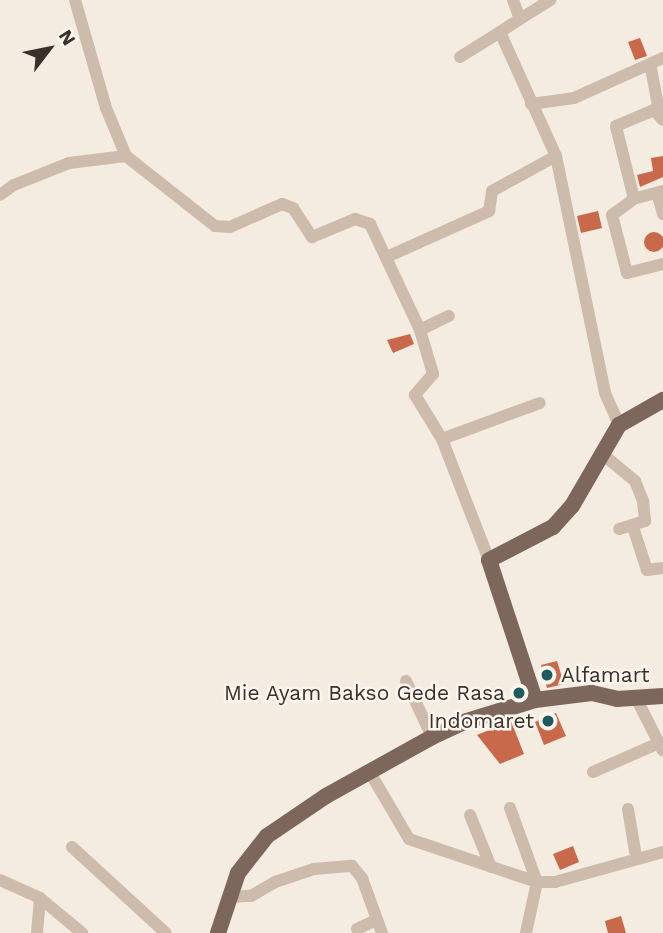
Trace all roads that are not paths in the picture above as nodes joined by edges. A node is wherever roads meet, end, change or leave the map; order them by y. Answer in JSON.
{"nodes":[{"id":1,"x":75,"y":0,"type":"edge"},
{"id":2,"x":513,"y":0,"type":"edge"},
{"id":3,"x":550,"y":0,"type":"edge"},
{"id":4,"x":520,"y":19,"type":"junction"},
{"id":5,"x":500,"y":32,"type":"junction"},
{"id":6,"x":460,"y":57,"type":"dead end"},
{"id":7,"x":663,"y":58,"type":"edge"},
{"id":8,"x":651,"y":68,"type":"dead end"},
{"id":9,"x":531,"y":104,"type":"junction"},
{"id":10,"x":661,"y":116,"type":"edge"},
{"id":11,"x":126,"y":156,"type":"junction"},
{"id":12,"x":556,"y":156,"type":"junction"},
{"id":13,"x":660,"y":192,"type":"edge"},
{"id":14,"x":0,"y":195,"type":"edge"},
{"id":15,"x":634,"y":199,"type":"junction"},
{"id":16,"x":663,"y":215,"type":"edge"},
{"id":17,"x":389,"y":256,"type":"junction"},
{"id":18,"x":663,"y":264,"type":"edge"},
{"id":19,"x":449,"y":316,"type":"dead end"},
{"id":20,"x":420,"y":330,"type":"junction"},
{"id":21,"x":663,"y":400,"type":"edge"},
{"id":22,"x":540,"y":403,"type":"dead end"},
{"id":23,"x":619,"y":425,"type":"junction"},
{"id":24,"x":442,"y":439,"type":"junction"},
{"id":25,"x":601,"y":453,"type":"junction"},
{"id":26,"x":633,"y":527,"type":"junction"},
{"id":27,"x":619,"y":529,"type":"dead end"},
{"id":28,"x":489,"y":560,"type":"junction"},
{"id":29,"x":663,"y":568,"type":"edge"},
{"id":30,"x":406,"y":681,"type":"dead end"},
{"id":31,"x":663,"y":696,"type":"edge"},
{"id":32,"x":636,"y":698,"type":"junction"},
{"id":33,"x":535,"y":700,"type":"junction"},
{"id":34,"x":432,"y":737,"type":"junction"},
{"id":35,"x":661,"y":747,"type":"edge"},
{"id":36,"x":369,"y":771,"type":"junction"},
{"id":37,"x":593,"y":772,"type":"dead end"},
{"id":38,"x":510,"y":808,"type":"dead end"},
{"id":39,"x":628,"y":809,"type":"dead end"},
{"id":40,"x":470,"y":815,"type":"dead end"},
{"id":41,"x":72,"y":847,"type":"dead end"},
{"id":42,"x":663,"y":852,"type":"edge"},
{"id":43,"x":636,"y":857,"type":"junction"},
{"id":44,"x":491,"y":867,"type":"junction"},
{"id":45,"x":0,"y":880,"type":"edge"},
{"id":46,"x":537,"y":882,"type":"junction"},
{"id":47,"x":229,"y":897,"type":"junction"},
{"id":48,"x":40,"y":898,"type":"junction"},
{"id":49,"x":376,"y":920,"type":"junction"},
{"id":50,"x":357,"y":929,"type":"dead end"},
{"id":51,"x":37,"y":933,"type":"edge"},
{"id":52,"x":82,"y":933,"type":"edge"},
{"id":53,"x":166,"y":933,"type":"edge"},
{"id":54,"x":218,"y":933,"type":"edge"},
{"id":55,"x":382,"y":933,"type":"edge"},
{"id":56,"x":526,"y":933,"type":"edge"}],
"edges":[{"from":1,"to":11,"type":"street"},
{"from":2,"to":4,"type":"street"},
{"from":3,"to":4,"type":"street"},
{"from":4,"to":5,"type":"street"},
{"from":5,"to":6,"type":"street"},
{"from":5,"to":9,"type":"street"},
{"from":7,"to":9,"type":"street"},
{"from":8,"to":10,"type":"street"},
{"from":9,"to":12,"type":"street"},
{"from":10,"to":15,"type":"street"},
{"from":11,"to":14,"type":"street"},
{"from":11,"to":17,"type":"street"},
{"from":12,"to":17,"type":"street"},
{"from":12,"to":23,"type":"street"},
{"from":13,"to":15,"type":"street"},
{"from":13,"to":16,"type":"street"},
{"from":15,"to":18,"type":"street"},
{"from":17,"to":20,"type":"street"},
{"from":19,"to":20,"type":"street"},
{"from":20,"to":24,"type":"street"},
{"from":21,"to":23,"type":"main road"},
{"from":22,"to":24,"type":"street"},
{"from":23,"to":25,"type":"main road"},
{"from":24,"to":28,"type":"street"},
{"from":25,"to":26,"type":"street"},
{"from":25,"to":28,"type":"main road"},
{"from":26,"to":27,"type":"street"},
{"from":26,"to":29,"type":"street"},
{"from":28,"to":33,"type":"main road"},
{"from":30,"to":34,"type":"street"},
{"from":31,"to":32,"type":"main road"},
{"from":32,"to":33,"type":"main road"},
{"from":32,"to":35,"type":"street"},
{"from":33,"to":34,"type":"main road"},
{"from":34,"to":36,"type":"main road"},
{"from":35,"to":37,"type":"street"},
{"from":36,"to":44,"type":"street"},
{"from":36,"to":47,"type":"main road"},
{"from":38,"to":46,"type":"street"},
{"from":39,"to":43,"type":"street"},
{"from":40,"to":44,"type":"street"},
{"from":41,"to":53,"type":"street"},
{"from":42,"to":43,"type":"street"},
{"from":43,"to":46,"type":"street"},
{"from":44,"to":46,"type":"street"},
{"from":45,"to":48,"type":"street"},
{"from":46,"to":56,"type":"street"},
{"from":47,"to":49,"type":"street"},
{"from":47,"to":54,"type":"main road"},
{"from":48,"to":51,"type":"street"},
{"from":48,"to":52,"type":"street"},
{"from":49,"to":50,"type":"street"},
{"from":49,"to":55,"type":"street"}]}
